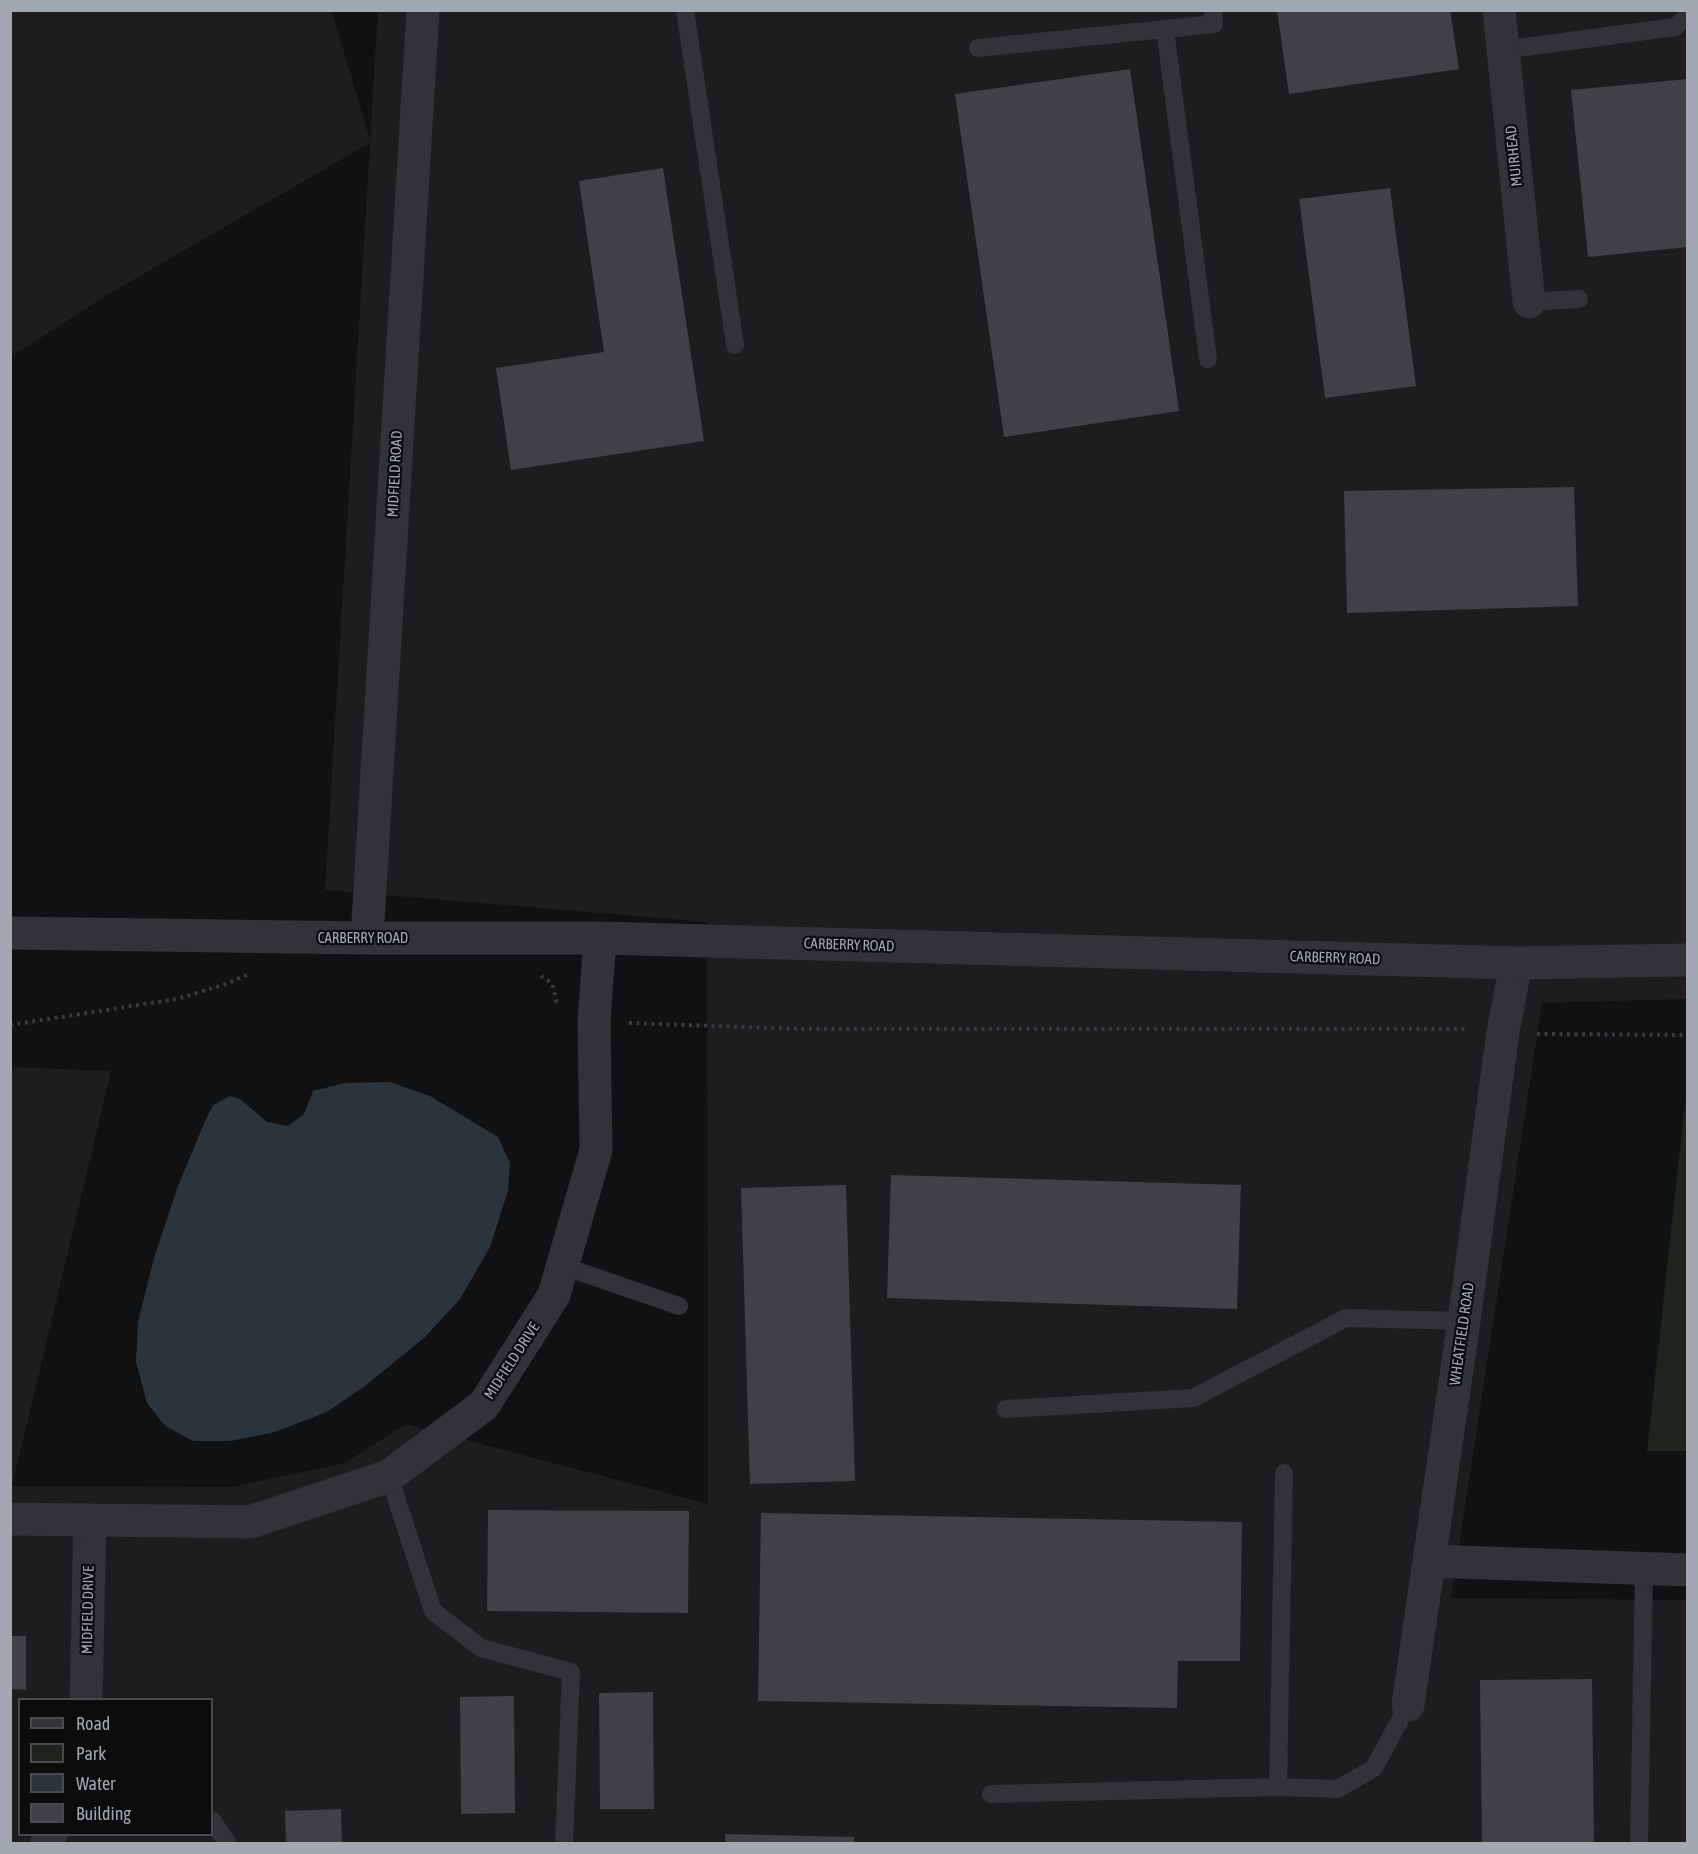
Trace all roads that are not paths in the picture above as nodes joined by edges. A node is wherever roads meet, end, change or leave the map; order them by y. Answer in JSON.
{"nodes":[{"id":1,"x":423,"y":10,"type":"edge"},
{"id":2,"x":684,"y":10,"type":"edge"},
{"id":3,"x":1213,"y":10,"type":"edge"},
{"id":4,"x":1499,"y":10,"type":"edge"},
{"id":5,"x":1688,"y":16,"type":"edge"},
{"id":6,"x":1165,"y":29,"type":"junction"},
{"id":7,"x":978,"y":48,"type":"dead end"},
{"id":8,"x":1503,"y":50,"type":"junction"},
{"id":9,"x":1579,"y":299,"type":"dead end"},
{"id":10,"x":1529,"y":302,"type":"joint"},
{"id":11,"x":735,"y":345,"type":"dead end"},
{"id":12,"x":1208,"y":359,"type":"dead end"},
{"id":13,"x":10,"y":933,"type":"edge"},
{"id":14,"x":367,"y":938,"type":"junction"},
{"id":15,"x":600,"y":938,"type":"junction"},
{"id":16,"x":1688,"y":960,"type":"edge"},
{"id":17,"x":1516,"y":963,"type":"junction"},
{"id":18,"x":563,"y":1266,"type":"junction"},
{"id":19,"x":679,"y":1306,"type":"dead end"},
{"id":20,"x":1464,"y":1321,"type":"junction"},
{"id":21,"x":1006,"y":1409,"type":"dead end"},
{"id":22,"x":1284,"y":1473,"type":"dead end"},
{"id":23,"x":389,"y":1476,"type":"junction"},
{"id":24,"x":10,"y":1519,"type":"edge"},
{"id":25,"x":90,"y":1520,"type":"junction"},
{"id":26,"x":1429,"y":1561,"type":"junction"},
{"id":27,"x":1644,"y":1569,"type":"junction"},
{"id":28,"x":1688,"y":1570,"type":"edge"},
{"id":29,"x":86,"y":1698,"type":"edge"},
{"id":30,"x":1408,"y":1705,"type":"joint"},
{"id":31,"x":1278,"y":1787,"type":"junction"},
{"id":32,"x":991,"y":1794,"type":"dead end"},
{"id":33,"x":213,"y":1822,"type":"edge"},
{"id":34,"x":228,"y":1844,"type":"edge"},
{"id":35,"x":564,"y":1844,"type":"edge"},
{"id":36,"x":1639,"y":1844,"type":"edge"}],
"edges":[{"from":1,"to":14,"type":"street","name":"MIDFIELD ROAD"},
{"from":2,"to":11,"type":"lane"},
{"from":3,"to":6,"type":"lane"},
{"from":4,"to":8,"type":"street","name":"MUIRHEAD"},
{"from":5,"to":8,"type":"lane"},
{"from":6,"to":7,"type":"lane"},
{"from":6,"to":12,"type":"lane"},
{"from":8,"to":10,"type":"street","name":"MUIRHEAD"},
{"from":9,"to":10,"type":"lane"},
{"from":13,"to":14,"type":"street","name":"CARBERRY ROAD"},
{"from":14,"to":15,"type":"street","name":"CARBERRY ROAD"},
{"from":15,"to":17,"type":"street","name":"CARBERRY ROAD"},
{"from":15,"to":18,"type":"street","name":"MIDFIELD DRIVE"},
{"from":16,"to":17,"type":"street","name":"CARBERRY ROAD"},
{"from":17,"to":20,"type":"street","name":"WHEATFIELD ROAD"},
{"from":18,"to":19,"type":"lane"},
{"from":18,"to":23,"type":"street","name":"MIDFIELD DRIVE"},
{"from":20,"to":21,"type":"lane"},
{"from":20,"to":26,"type":"street","name":"WHEATFIELD ROAD"},
{"from":22,"to":31,"type":"lane"},
{"from":23,"to":25,"type":"street","name":"MIDFIELD DRIVE"},
{"from":23,"to":35,"type":"lane"},
{"from":24,"to":25,"type":"street","name":"MIDFIELD DRIVE"},
{"from":25,"to":29,"type":"street","name":"MIDFIELD DRIVE"},
{"from":26,"to":27,"type":"street"},
{"from":26,"to":30,"type":"street","name":"WHEATFIELD ROAD"},
{"from":27,"to":28,"type":"street"},
{"from":27,"to":36,"type":"lane"},
{"from":30,"to":31,"type":"lane"},
{"from":31,"to":32,"type":"lane"},
{"from":33,"to":34,"type":"lane"}]}
